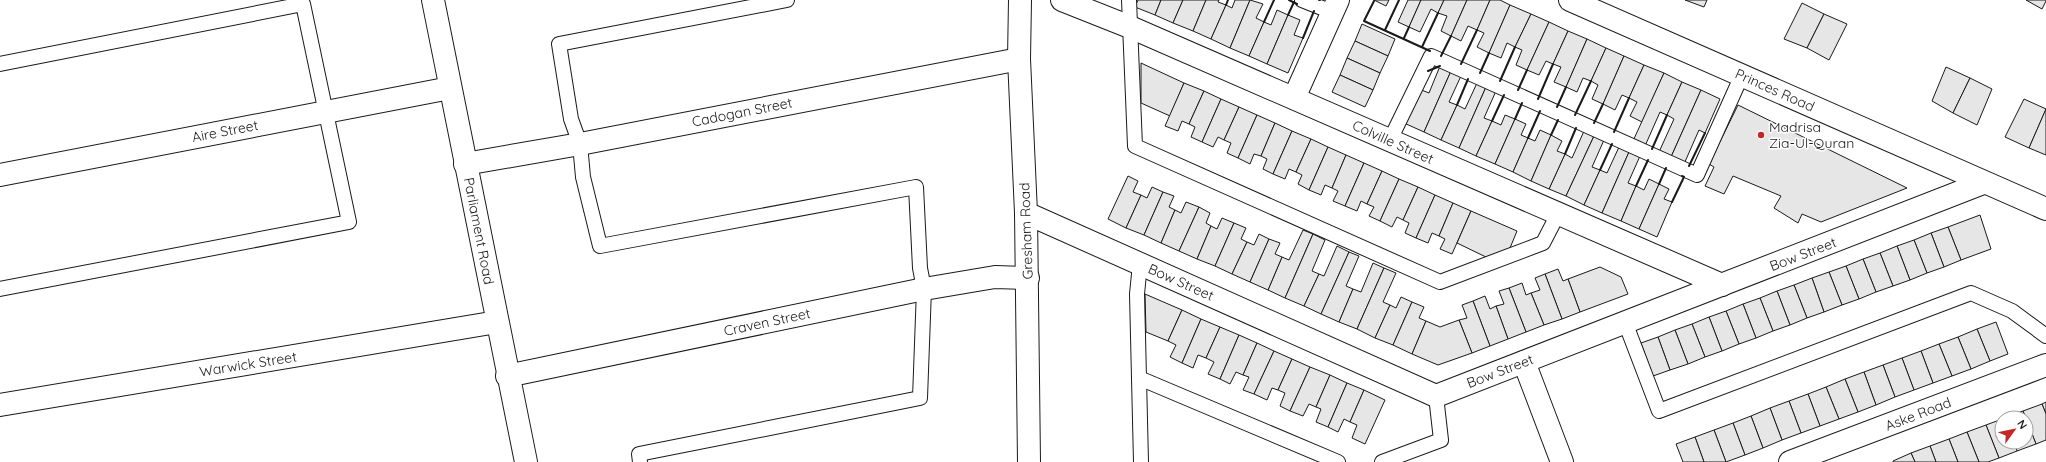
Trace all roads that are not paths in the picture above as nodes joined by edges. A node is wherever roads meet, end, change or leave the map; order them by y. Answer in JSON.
{"nodes":[{"id":1,"x":433,"y":0,"type":"edge"},
{"id":2,"x":787,"y":0,"type":"edge"},
{"id":3,"x":1020,"y":0,"type":"edge"},
{"id":4,"x":1062,"y":0,"type":"edge"},
{"id":5,"x":1129,"y":0,"type":"edge"},
{"id":6,"x":1302,"y":0,"type":"edge"},
{"id":7,"x":1570,"y":0,"type":"edge"},
{"id":8,"x":1335,"y":6,"type":"edge"},
{"id":9,"x":1130,"y":27,"type":"junction"},
{"id":10,"x":1018,"y":58,"type":"junction"},
{"id":11,"x":0,"y":64,"type":"edge"},
{"id":12,"x":1742,"y":75,"type":"junction"},
{"id":13,"x":450,"y":88,"type":"junction"},
{"id":14,"x":1294,"y":98,"type":"junction"},
{"id":15,"x":325,"y":112,"type":"junction"},
{"id":16,"x":1390,"y":140,"type":"junction"},
{"id":17,"x":580,"y":144,"type":"junction"},
{"id":18,"x":465,"y":164,"type":"junction"},
{"id":19,"x":0,"y":175,"type":"edge"},
{"id":20,"x":1983,"y":183,"type":"junction"},
{"id":21,"x":2046,"y":210,"type":"edge"},
{"id":22,"x":1026,"y":213,"type":"junction"},
{"id":23,"x":1558,"y":214,"type":"junction"},
{"id":24,"x":1140,"y":264,"type":"junction"},
{"id":25,"x":1028,"y":278,"type":"junction"},
{"id":26,"x":1722,"y":286,"type":"junction"},
{"id":27,"x":0,"y":289,"type":"edge"},
{"id":28,"x":924,"y":289,"type":"junction"},
{"id":29,"x":497,"y":322,"type":"junction"},
{"id":30,"x":1625,"y":322,"type":"junction"},
{"id":31,"x":2046,"y":336,"type":"edge"},
{"id":32,"x":1524,"y":362,"type":"junction"},
{"id":33,"x":2046,"y":365,"type":"edge"},
{"id":34,"x":507,"y":376,"type":"junction"},
{"id":35,"x":1139,"y":378,"type":"junction"},
{"id":36,"x":1436,"y":396,"type":"junction"},
{"id":37,"x":0,"y":405,"type":"edge"},
{"id":38,"x":526,"y":462,"type":"edge"},
{"id":39,"x":640,"y":462,"type":"edge"},
{"id":40,"x":1029,"y":462,"type":"edge"},
{"id":41,"x":1141,"y":462,"type":"edge"},
{"id":42,"x":1338,"y":462,"type":"edge"},
{"id":43,"x":1382,"y":462,"type":"edge"},
{"id":44,"x":1562,"y":462,"type":"edge"},
{"id":45,"x":1790,"y":462,"type":"edge"}],
"edges":[{"from":1,"to":13,"type":"street","name":"Parliament Road"},
{"from":2,"to":17,"type":"lane"},
{"from":3,"to":10,"type":"street","name":"Gresham Road"},
{"from":4,"to":9,"type":"street","name":"Colville Street"},
{"from":5,"to":9,"type":"lane"},
{"from":6,"to":8,"type":"lane"},
{"from":7,"to":12,"type":"street","name":"Princes Road"},
{"from":8,"to":14,"type":"street"},
{"from":9,"to":14,"type":"street","name":"Colville Street"},
{"from":9,"to":23,"type":"lane"},
{"from":10,"to":17,"type":"street","name":"Cadogan Street"},
{"from":10,"to":22,"type":"street","name":"Gresham Road"},
{"from":11,"to":15,"type":"lane"},
{"from":12,"to":16,"type":"lane"},
{"from":12,"to":20,"type":"street","name":"Princes Road"},
{"from":13,"to":15,"type":"street","name":"Aire Street"},
{"from":13,"to":18,"type":"street","name":"Parliament Road"},
{"from":14,"to":16,"type":"street","name":"Colville Street"},
{"from":15,"to":19,"type":"street","name":"Aire Street"},
{"from":15,"to":27,"type":"lane"},
{"from":16,"to":23,"type":"street","name":"Colville Street"},
{"from":17,"to":18,"type":"street","name":"Cadogan Street"},
{"from":17,"to":28,"type":"lane"},
{"from":18,"to":29,"type":"street","name":"Parliament Road"},
{"from":20,"to":21,"type":"street","name":"Princes Road"},
{"from":20,"to":26,"type":"street","name":"Bow Street"},
{"from":22,"to":24,"type":"street","name":"Bow Street"},
{"from":22,"to":25,"type":"street","name":"Gresham Road"},
{"from":23,"to":26,"type":"street","name":"Colville Street"},
{"from":24,"to":35,"type":"lane"},
{"from":24,"to":36,"type":"street","name":"Bow Street"},
{"from":25,"to":28,"type":"street","name":"Craven Street"},
{"from":25,"to":40,"type":"street","name":"Gresham Road"},
{"from":26,"to":30,"type":"street","name":"Bow Street"},
{"from":28,"to":34,"type":"street","name":"Craven Street"},
{"from":28,"to":39,"type":"lane"},
{"from":29,"to":34,"type":"street","name":"Parliament Road"},
{"from":29,"to":37,"type":"street","name":"Warwick Street"},
{"from":30,"to":31,"type":"lane"},
{"from":30,"to":32,"type":"street","name":"Bow Street"},
{"from":32,"to":36,"type":"street","name":"Bow Street"},
{"from":32,"to":44,"type":"street"},
{"from":33,"to":45,"type":"street","name":"Aske Road"},
{"from":34,"to":38,"type":"street","name":"Parliament Road"},
{"from":35,"to":41,"type":"lane"},
{"from":35,"to":42,"type":"lane"},
{"from":36,"to":43,"type":"lane"}]}
